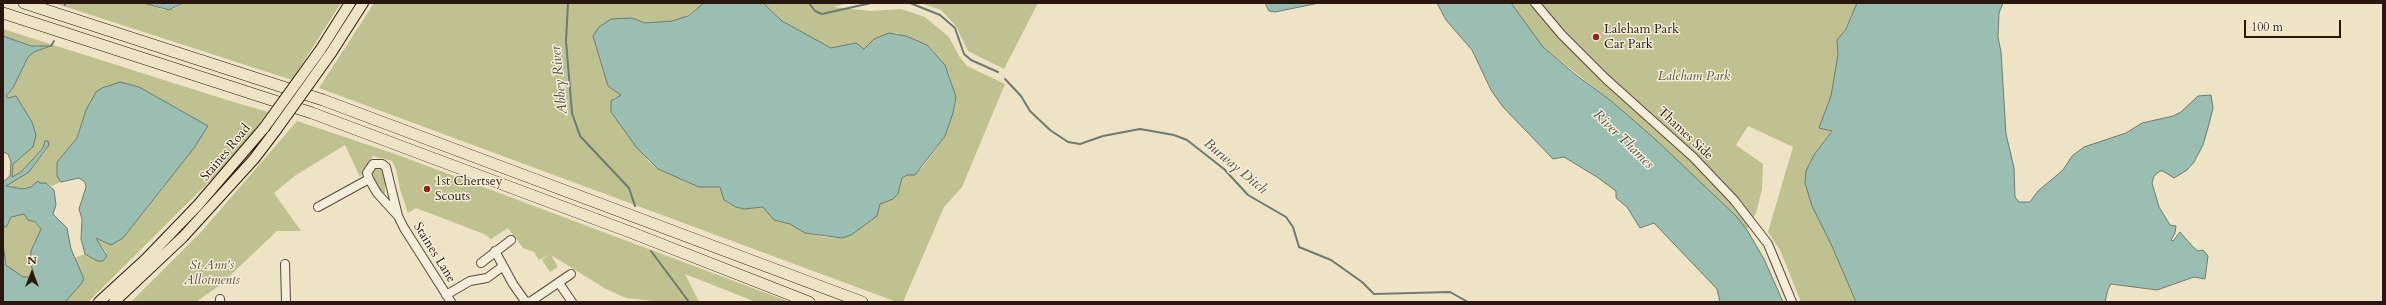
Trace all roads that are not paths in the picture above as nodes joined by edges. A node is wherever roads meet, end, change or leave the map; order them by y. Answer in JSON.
{"nodes":[{"id":1,"x":24,"y":3,"type":"edge"},
{"id":2,"x":350,"y":3,"type":"edge"},
{"id":3,"x":364,"y":3,"type":"edge"},
{"id":4,"x":1535,"y":3,"type":"edge"},
{"id":5,"x":3,"y":13,"type":"edge"},
{"id":6,"x":369,"y":178,"type":"junction"},
{"id":7,"x":318,"y":207,"type":"dead end"},
{"id":8,"x":398,"y":216,"type":"junction"},
{"id":9,"x":511,"y":240,"type":"dead end"},
{"id":10,"x":495,"y":252,"type":"junction"},
{"id":11,"x":481,"y":263,"type":"dead end"},
{"id":12,"x":285,"y":264,"type":"dead end"},
{"id":13,"x":502,"y":267,"type":"junction"},
{"id":14,"x":571,"y":274,"type":"dead end"},
{"id":15,"x":559,"y":283,"type":"junction"},
{"id":16,"x":129,"y":290,"type":"junction"},
{"id":17,"x":449,"y":298,"type":"edge"},
{"id":18,"x":99,"y":302,"type":"edge"},
{"id":19,"x":114,"y":302,"type":"edge"},
{"id":20,"x":121,"y":302,"type":"edge"},
{"id":21,"x":286,"y":302,"type":"edge"},
{"id":22,"x":530,"y":302,"type":"edge"},
{"id":23,"x":572,"y":302,"type":"edge"},
{"id":24,"x":809,"y":302,"type":"edge"},
{"id":25,"x":862,"y":302,"type":"edge"},
{"id":26,"x":1792,"y":302,"type":"edge"}],
"edges":[{"from":1,"to":25,"type":"highway"},
{"from":2,"to":18,"type":"main road","name":"Staines Road","bridge":true},
{"from":3,"to":16,"type":"main road","name":"Staines Road","bridge":true},
{"from":4,"to":26,"type":"street","name":"Thames Side"},
{"from":5,"to":24,"type":"highway"},
{"from":6,"to":7,"type":"street"},
{"from":6,"to":8,"type":"street","name":"Staines Lane"},
{"from":6,"to":8,"type":"street","name":"Staines Lane"},
{"from":8,"to":17,"type":"street","name":"Staines Lane"},
{"from":9,"to":10,"type":"street"},
{"from":10,"to":11,"type":"street"},
{"from":10,"to":13,"type":"street"},
{"from":12,"to":21,"type":"street"},
{"from":13,"to":17,"type":"street"},
{"from":13,"to":22,"type":"street"},
{"from":14,"to":15,"type":"street"},
{"from":15,"to":22,"type":"street"},
{"from":15,"to":23,"type":"street"},
{"from":16,"to":19,"type":"main road","name":"Staines Road"},
{"from":16,"to":20,"type":"main road"}]}
